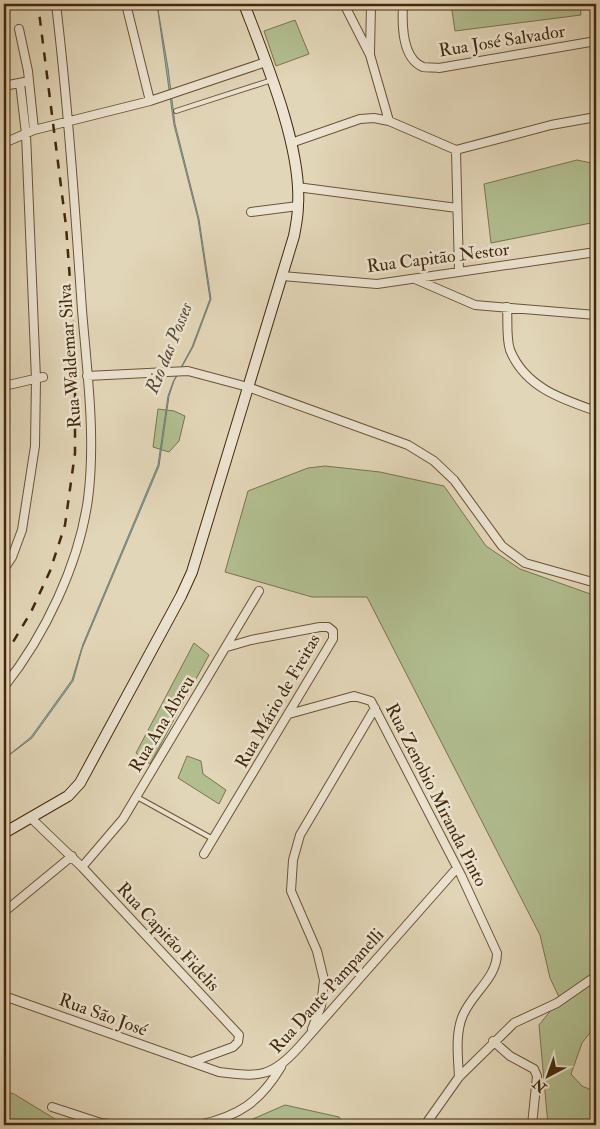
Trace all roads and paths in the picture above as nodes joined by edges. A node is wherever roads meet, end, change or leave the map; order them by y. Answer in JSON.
{"nodes":[{"id":1,"x":56,"y":4,"type":"edge"},
{"id":2,"x":126,"y":4,"type":"edge"},
{"id":3,"x":244,"y":4,"type":"edge"},
{"id":4,"x":344,"y":4,"type":"edge"},
{"id":5,"x":371,"y":4,"type":"edge"},
{"id":6,"x":403,"y":4,"type":"edge"},
{"id":7,"x":20,"y":29,"type":"dead end"},
{"id":8,"x":596,"y":41,"type":"edge"},
{"id":9,"x":370,"y":55,"type":"junction"},
{"id":10,"x":266,"y":62,"type":"junction"},
{"id":11,"x":272,"y":80,"type":"junction"},
{"id":12,"x":29,"y":81,"type":"junction"},
{"id":13,"x":20,"y":83,"type":"junction"},
{"id":14,"x":4,"y":86,"type":"edge"},
{"id":15,"x":150,"y":101,"type":"junction"},
{"id":16,"x":176,"y":111,"type":"dead end"},
{"id":17,"x":596,"y":117,"type":"edge"},
{"id":18,"x":389,"y":120,"type":"junction"},
{"id":19,"x":68,"y":121,"type":"junction"},
{"id":20,"x":34,"y":130,"type":"junction"},
{"id":21,"x":26,"y":134,"type":"junction"},
{"id":22,"x":4,"y":143,"type":"edge"},
{"id":23,"x":291,"y":143,"type":"junction"},
{"id":24,"x":456,"y":150,"type":"junction"},
{"id":25,"x":298,"y":187,"type":"junction"},
{"id":26,"x":298,"y":206,"type":"junction"},
{"id":27,"x":457,"y":208,"type":"junction"},
{"id":28,"x":251,"y":212,"type":"dead end"},
{"id":29,"x":596,"y":252,"type":"edge"},
{"id":30,"x":459,"y":272,"type":"junction"},
{"id":31,"x":282,"y":276,"type":"junction"},
{"id":32,"x":415,"y":279,"type":"junction"},
{"id":33,"x":507,"y":307,"type":"junction"},
{"id":34,"x":596,"y":315,"type":"edge"},
{"id":35,"x":87,"y":376,"type":"junction"},
{"id":36,"x":40,"y":378,"type":"junction"},
{"id":37,"x":4,"y":386,"type":"edge"},
{"id":38,"x":248,"y":387,"type":"junction"},
{"id":39,"x":596,"y":411,"type":"edge"},
{"id":40,"x":4,"y":569,"type":"edge"},
{"id":41,"x":596,"y":583,"type":"edge"},
{"id":42,"x":259,"y":590,"type":"dead end"},
{"id":43,"x":227,"y":648,"type":"junction"},
{"id":44,"x":4,"y":687,"type":"edge"},
{"id":45,"x":375,"y":708,"type":"junction"},
{"id":46,"x":288,"y":714,"type":"junction"},
{"id":47,"x":137,"y":796,"type":"junction"},
{"id":48,"x":32,"y":818,"type":"junction"},
{"id":49,"x":4,"y":833,"type":"edge"},
{"id":50,"x":213,"y":840,"type":"junction"},
{"id":51,"x":204,"y":854,"type":"dead end"},
{"id":52,"x":72,"y":856,"type":"junction"},
{"id":53,"x":82,"y":867,"type":"junction"},
{"id":54,"x":457,"y":868,"type":"junction"},
{"id":55,"x":4,"y":912,"type":"edge"},
{"id":56,"x":596,"y":976,"type":"edge"},
{"id":57,"x":4,"y":996,"type":"edge"},
{"id":58,"x":310,"y":1034,"type":"junction"},
{"id":59,"x":493,"y":1041,"type":"junction"},
{"id":60,"x":192,"y":1062,"type":"junction"},
{"id":61,"x":282,"y":1065,"type":"junction"},
{"id":62,"x":459,"y":1077,"type":"junction"},
{"id":63,"x":52,"y":1107,"type":"dead end"},
{"id":64,"x":118,"y":1125,"type":"edge"},
{"id":65,"x":199,"y":1125,"type":"edge"},
{"id":66,"x":425,"y":1125,"type":"edge"},
{"id":67,"x":532,"y":1125,"type":"edge"}],
"edges":[{"from":1,"to":19,"type":"street","name":"Rua Waldemar Silva"},
{"from":2,"to":15,"type":"street"},
{"from":3,"to":10,"type":"main road"},
{"from":4,"to":9,"type":"street"},
{"from":5,"to":9,"type":"street"},
{"from":6,"to":8,"type":"street","name":"Rua José Salvador"},
{"from":7,"to":12,"type":"street"},
{"from":9,"to":18,"type":"street"},
{"from":10,"to":11,"type":"main road"},
{"from":10,"to":15,"type":"street"},
{"from":11,"to":16,"type":"lane"},
{"from":11,"to":23,"type":"main road"},
{"from":12,"to":13,"type":"street"},
{"from":12,"to":20,"type":"street"},
{"from":13,"to":14,"type":"street"},
{"from":13,"to":21,"type":"street"},
{"from":15,"to":19,"type":"street"},
{"from":17,"to":24,"type":"street"},
{"from":18,"to":23,"type":"street"},
{"from":18,"to":24,"type":"street"},
{"from":19,"to":20,"type":"street"},
{"from":19,"to":35,"type":"street","name":"Rua Waldemar Silva"},
{"from":20,"to":21,"type":"street"},
{"from":21,"to":22,"type":"street"},
{"from":21,"to":36,"type":"street"},
{"from":23,"to":25,"type":"main road"},
{"from":24,"to":27,"type":"street"},
{"from":25,"to":26,"type":"main road"},
{"from":25,"to":27,"type":"street"},
{"from":26,"to":28,"type":"street"},
{"from":26,"to":31,"type":"main road"},
{"from":27,"to":30,"type":"street"},
{"from":29,"to":30,"type":"street","name":"Rua Capitão Nestor"},
{"from":30,"to":32,"type":"street","name":"Rua Capitão Nestor"},
{"from":31,"to":32,"type":"street","name":"Rua Capitão Nestor"},
{"from":31,"to":38,"type":"main road"},
{"from":32,"to":33,"type":"street"},
{"from":33,"to":34,"type":"street"},
{"from":33,"to":39,"type":"street"},
{"from":35,"to":38,"type":"street"},
{"from":35,"to":44,"type":"street","name":"Rua Waldemar Silva"},
{"from":36,"to":37,"type":"street"},
{"from":36,"to":40,"type":"street"},
{"from":38,"to":41,"type":"street"},
{"from":38,"to":48,"type":"main road"},
{"from":42,"to":43,"type":"street","name":"Rua Ana Abreu"},
{"from":43,"to":46,"type":"street","name":"Rua Mário de Freitas"},
{"from":43,"to":47,"type":"street","name":"Rua Ana Abreu"},
{"from":45,"to":46,"type":"street","name":"Rua Zenobio Miranda Pinto"},
{"from":45,"to":54,"type":"street","name":"Rua Zenobio Miranda Pinto"},
{"from":45,"to":58,"type":"street"},
{"from":46,"to":50,"type":"street","name":"Rua Mário de Freitas"},
{"from":47,"to":50,"type":"lane"},
{"from":47,"to":53,"type":"street","name":"Rua Ana Abreu"},
{"from":48,"to":49,"type":"main road"},
{"from":48,"to":52,"type":"street","name":"Rua Capitão Fidelis"},
{"from":50,"to":51,"type":"street","name":"Rua Mário de Freitas"},
{"from":52,"to":53,"type":"street","name":"Rua Capitão Fidelis"},
{"from":52,"to":55,"type":"street"},
{"from":53,"to":60,"type":"street","name":"Rua Capitão Fidelis"},
{"from":54,"to":58,"type":"street","name":"Rua Dante Pampanelli"},
{"from":54,"to":62,"type":"street","name":"Rua Zenobio Miranda Pinto"},
{"from":56,"to":59,"type":"street"},
{"from":57,"to":60,"type":"street","name":"Rua São José"},
{"from":58,"to":61,"type":"street","name":"Rua Dante Pampanelli"},
{"from":59,"to":62,"type":"street"},
{"from":59,"to":67,"type":"street"},
{"from":60,"to":61,"type":"street","name":"Rua Dante Pampanelli"},
{"from":61,"to":65,"type":"street"},
{"from":62,"to":66,"type":"street"},
{"from":63,"to":64,"type":"street"}]}
